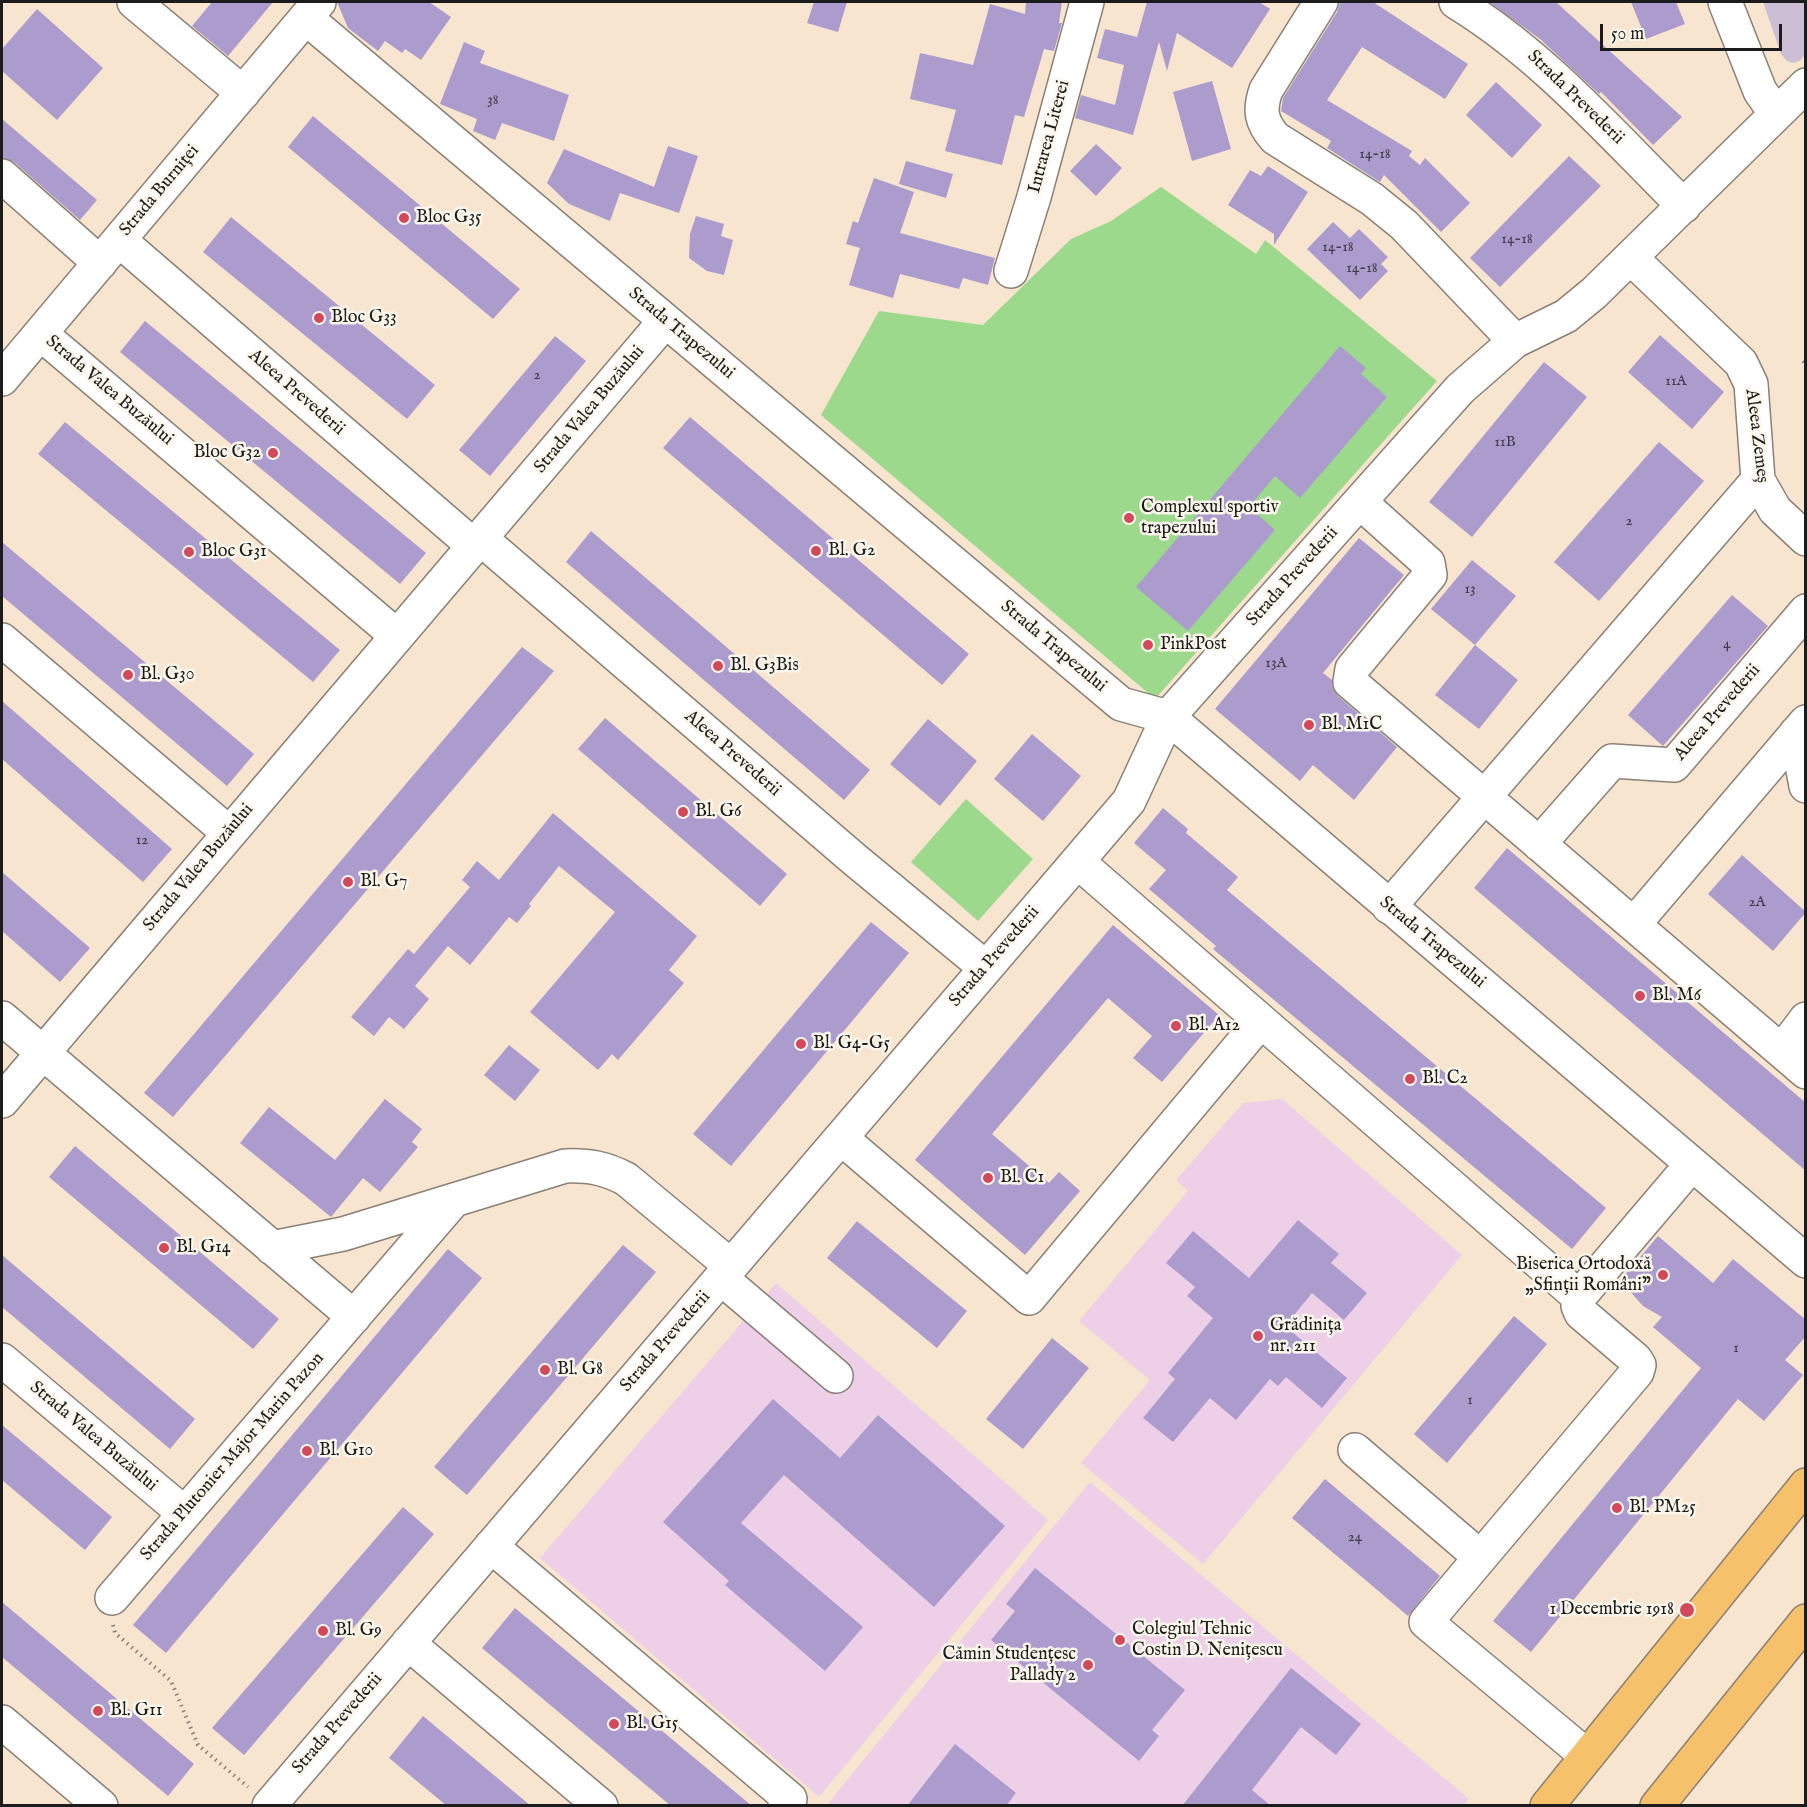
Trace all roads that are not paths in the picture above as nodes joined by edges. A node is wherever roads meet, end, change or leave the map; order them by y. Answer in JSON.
{"nodes":[{"id":1,"x":134,"y":2,"type":"edge"},
{"id":2,"x":1087,"y":2,"type":"edge"},
{"id":3,"x":1321,"y":2,"type":"edge"},
{"id":4,"x":1456,"y":2,"type":"edge"},
{"id":5,"x":1725,"y":2,"type":"edge"},
{"id":6,"x":313,"y":10,"type":"edge"},
{"id":7,"x":1806,"y":85,"type":"edge"},
{"id":8,"x":243,"y":93,"type":"junction"},
{"id":9,"x":1776,"y":114,"type":"junction"},
{"id":10,"x":2,"y":176,"type":"edge"},
{"id":11,"x":1684,"y":206,"type":"junction"},
{"id":12,"x":109,"y":252,"type":"junction"},
{"id":13,"x":1631,"y":258,"type":"junction"},
{"id":14,"x":1011,"y":271,"type":"dead end"},
{"id":15,"x":665,"y":321,"type":"junction"},
{"id":16,"x":41,"y":333,"type":"junction"},
{"id":17,"x":1515,"y":341,"type":"junction"},
{"id":18,"x":2,"y":379,"type":"edge"},
{"id":19,"x":1758,"y":480,"type":"junction"},
{"id":20,"x":1360,"y":502,"type":"junction"},
{"id":21,"x":1806,"y":539,"type":"edge"},
{"id":22,"x":477,"y":542,"type":"junction"},
{"id":23,"x":1806,"y":611,"type":"edge"},
{"id":24,"x":397,"y":636,"type":"junction"},
{"id":25,"x":2,"y":640,"type":"edge"},
{"id":26,"x":1168,"y":717,"type":"junction"},
{"id":27,"x":1801,"y":728,"type":"edge"},
{"id":28,"x":1806,"y":786,"type":"edge"},
{"id":29,"x":1484,"y":796,"type":"junction"},
{"id":30,"x":229,"y":833,"type":"junction"},
{"id":31,"x":1539,"y":844,"type":"junction"},
{"id":32,"x":1078,"y":862,"type":"junction"},
{"id":33,"x":1389,"y":906,"type":"junction"},
{"id":34,"x":1634,"y":924,"type":"junction"},
{"id":35,"x":986,"y":968,"type":"junction"},
{"id":36,"x":2,"y":1018,"type":"edge"},
{"id":37,"x":1806,"y":1018,"type":"edge"},
{"id":38,"x":1261,"y":1021,"type":"junction"},
{"id":39,"x":42,"y":1053,"type":"junction"},
{"id":40,"x":1794,"y":1061,"type":"edge"},
{"id":41,"x":2,"y":1101,"type":"edge"},
{"id":42,"x":841,"y":1138,"type":"junction"},
{"id":43,"x":1692,"y":1164,"type":"junction"},
{"id":44,"x":454,"y":1200,"type":"junction"},
{"id":45,"x":272,"y":1248,"type":"junction"},
{"id":46,"x":1806,"y":1261,"type":"edge"},
{"id":47,"x":726,"y":1272,"type":"junction"},
{"id":48,"x":1579,"y":1297,"type":"junction"},
{"id":49,"x":354,"y":1317,"type":"junction"},
{"id":50,"x":2,"y":1360,"type":"edge"},
{"id":51,"x":837,"y":1376,"type":"dead end"},
{"id":52,"x":1354,"y":1450,"type":"dead end"},
{"id":53,"x":1806,"y":1485,"type":"edge"},
{"id":54,"x":184,"y":1513,"type":"junction"},
{"id":55,"x":491,"y":1546,"type":"junction"},
{"id":56,"x":1480,"y":1557,"type":"junction"},
{"id":57,"x":112,"y":1598,"type":"road end"},
{"id":58,"x":1806,"y":1621,"type":"edge"},
{"id":59,"x":408,"y":1643,"type":"junction"},
{"id":60,"x":2,"y":1722,"type":"edge"},
{"id":61,"x":1587,"y":1756,"type":"junction"},
{"id":62,"x":271,"y":1803,"type":"edge"},
{"id":63,"x":101,"y":1806,"type":"edge"},
{"id":64,"x":601,"y":1806,"type":"edge"},
{"id":65,"x":785,"y":1806,"type":"edge"},
{"id":66,"x":1547,"y":1806,"type":"edge"},
{"id":67,"x":1657,"y":1806,"type":"edge"}],
"edges":[{"from":1,"to":8,"type":"street"},
{"from":2,"to":14,"type":"street","name":"Intrarea Literei"},
{"from":3,"to":17,"type":"street"},
{"from":4,"to":11,"type":"street","name":"Strada Prevederii"},
{"from":5,"to":9,"type":"street"},
{"from":6,"to":8,"type":"street","name":"Strada Burniței"},
{"from":6,"to":15,"type":"street","name":"Strada Trapezului"},
{"from":7,"to":9,"type":"street","name":"Strada Prevederii"},
{"from":8,"to":12,"type":"street","name":"Strada Burniței"},
{"from":9,"to":11,"type":"street","name":"Strada Prevederii"},
{"from":10,"to":12,"type":"street","name":"Aleea Prevederii"},
{"from":11,"to":13,"type":"street","name":"Strada Prevederii"},
{"from":12,"to":16,"type":"street","name":"Strada Burniței"},
{"from":12,"to":22,"type":"street","name":"Aleea Prevederii"},
{"from":13,"to":17,"type":"street","name":"Strada Prevederii"},
{"from":13,"to":19,"type":"street","name":"Aleea Zemeș"},
{"from":15,"to":22,"type":"street","name":"Strada Valea Buzăului"},
{"from":15,"to":26,"type":"street","name":"Strada Trapezului"},
{"from":16,"to":18,"type":"street","name":"Strada Burniței"},
{"from":16,"to":24,"type":"street","name":"Strada Valea Buzăului"},
{"from":17,"to":20,"type":"street","name":"Strada Prevederii"},
{"from":19,"to":21,"type":"street","name":"Aleea Zemeș"},
{"from":19,"to":29,"type":"street"},
{"from":20,"to":26,"type":"street","name":"Strada Prevederii"},
{"from":20,"to":29,"type":"street"},
{"from":22,"to":24,"type":"street","name":"Strada Valea Buzăului"},
{"from":22,"to":35,"type":"street","name":"Aleea Prevederii"},
{"from":23,"to":31,"type":"street","name":"Aleea Prevederii"},
{"from":24,"to":30,"type":"street","name":"Strada Valea Buzăului"},
{"from":25,"to":30,"type":"street"},
{"from":26,"to":32,"type":"street","name":"Strada Prevederii"},
{"from":26,"to":33,"type":"street","name":"Strada Trapezului"},
{"from":27,"to":28,"type":"street"},
{"from":27,"to":34,"type":"street"},
{"from":29,"to":31,"type":"street"},
{"from":29,"to":33,"type":"street"},
{"from":30,"to":39,"type":"street","name":"Strada Valea Buzăului"},
{"from":31,"to":34,"type":"street"},
{"from":32,"to":35,"type":"street","name":"Strada Prevederii"},
{"from":32,"to":38,"type":"street"},
{"from":33,"to":43,"type":"street","name":"Strada Trapezului"},
{"from":34,"to":40,"type":"street"},
{"from":35,"to":42,"type":"street","name":"Strada Prevederii"},
{"from":36,"to":39,"type":"street"},
{"from":37,"to":40,"type":"street"},
{"from":38,"to":42,"type":"street"},
{"from":38,"to":48,"type":"street"},
{"from":39,"to":41,"type":"street","name":"Strada Valea Buzăului"},
{"from":39,"to":45,"type":"street"},
{"from":42,"to":47,"type":"street","name":"Strada Prevederii"},
{"from":43,"to":46,"type":"street","name":"Strada Trapezului"},
{"from":43,"to":48,"type":"street"},
{"from":44,"to":45,"type":"street"},
{"from":44,"to":47,"type":"street"},
{"from":44,"to":49,"type":"street","name":"Strada Plutonier Major Marin Pazon"},
{"from":45,"to":49,"type":"street"},
{"from":47,"to":51,"type":"street"},
{"from":47,"to":55,"type":"street","name":"Strada Prevederii"},
{"from":48,"to":56,"type":"street"},
{"from":49,"to":54,"type":"street","name":"Strada Plutonier Major Marin Pazon"},
{"from":50,"to":54,"type":"street","name":"Strada Valea Buzăului"},
{"from":52,"to":56,"type":"street"},
{"from":53,"to":61,"type":"main road"},
{"from":54,"to":57,"type":"street","name":"Strada Plutonier Major Marin Pazon"},
{"from":55,"to":59,"type":"street","name":"Strada Prevederii"},
{"from":55,"to":65,"type":"street"},
{"from":56,"to":61,"type":"street"},
{"from":58,"to":67,"type":"main road"},
{"from":59,"to":62,"type":"street","name":"Strada Prevederii"},
{"from":59,"to":64,"type":"street"},
{"from":60,"to":63,"type":"street"},
{"from":61,"to":66,"type":"main road"}]}
